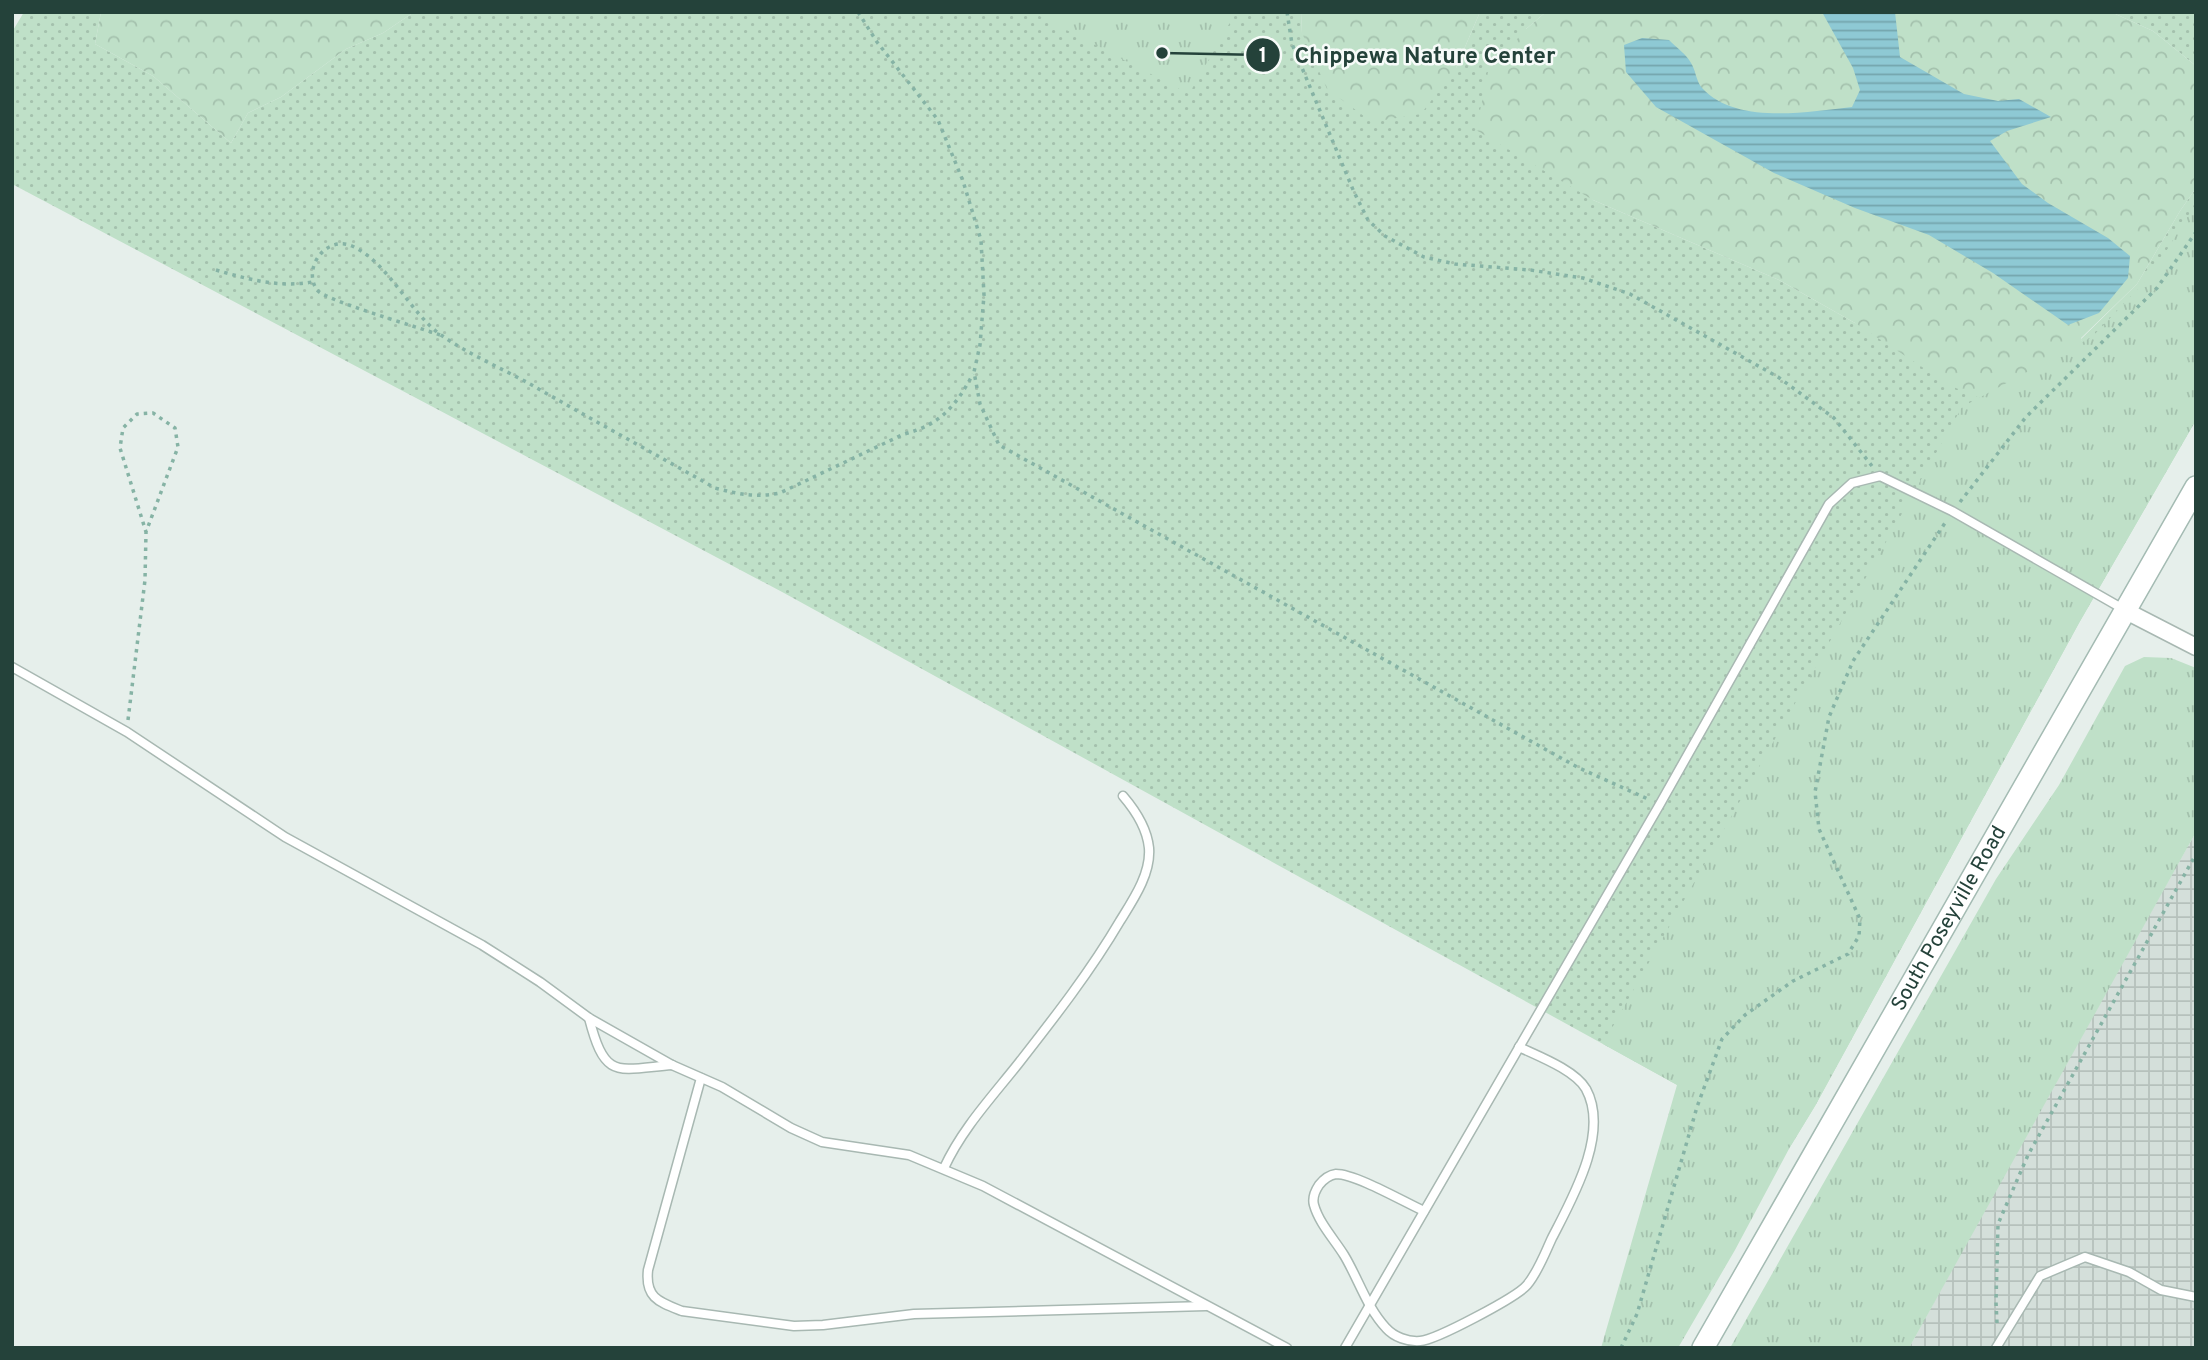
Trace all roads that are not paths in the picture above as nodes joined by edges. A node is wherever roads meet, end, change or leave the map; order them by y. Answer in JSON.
{"nodes":[{"id":1,"x":2196,"y":487,"type":"edge"},
{"id":2,"x":2126,"y":611,"type":"junction"},
{"id":3,"x":2196,"y":648,"type":"edge"},
{"id":4,"x":12,"y":667,"type":"edge"},
{"id":5,"x":1123,"y":796,"type":"dead end"},
{"id":6,"x":589,"y":1018,"type":"junction"},
{"id":7,"x":1519,"y":1047,"type":"junction"},
{"id":8,"x":672,"y":1065,"type":"junction"},
{"id":9,"x":701,"y":1078,"type":"junction"},
{"id":10,"x":944,"y":1168,"type":"junction"},
{"id":11,"x":1424,"y":1211,"type":"junction"},
{"id":12,"x":2196,"y":1297,"type":"edge"},
{"id":13,"x":1370,"y":1305,"type":"junction"},
{"id":14,"x":1209,"y":1306,"type":"junction"},
{"id":15,"x":1998,"y":1345,"type":"edge"},
{"id":16,"x":1287,"y":1348,"type":"edge"},
{"id":17,"x":1345,"y":1348,"type":"edge"},
{"id":18,"x":1703,"y":1348,"type":"edge"}],
"edges":[{"from":1,"to":2,"type":"main road","name":"South Poseyville Road"},
{"from":2,"to":3,"type":"street"},
{"from":2,"to":7,"type":"lane"},
{"from":2,"to":18,"type":"main road","name":"South Poseyville Road"},
{"from":4,"to":6,"type":"lane"},
{"from":5,"to":10,"type":"lane"},
{"from":6,"to":8,"type":"lane"},
{"from":6,"to":8,"type":"lane"},
{"from":7,"to":11,"type":"lane"},
{"from":7,"to":13,"type":"lane"},
{"from":8,"to":9,"type":"lane"},
{"from":9,"to":10,"type":"lane"},
{"from":9,"to":14,"type":"lane"},
{"from":10,"to":14,"type":"lane"},
{"from":11,"to":13,"type":"lane"},
{"from":11,"to":13,"type":"lane"},
{"from":12,"to":15,"type":"lane"},
{"from":13,"to":17,"type":"lane"},
{"from":14,"to":16,"type":"lane"}]}
